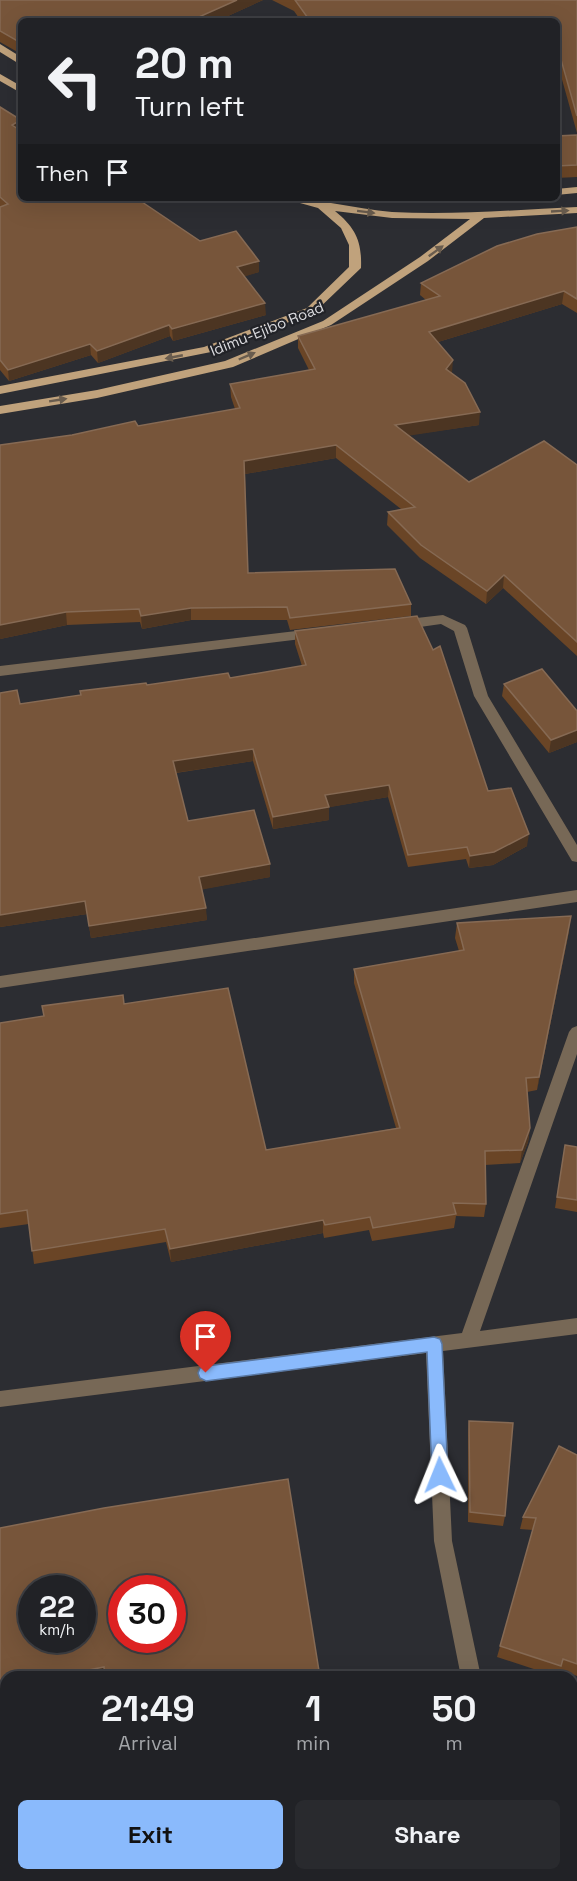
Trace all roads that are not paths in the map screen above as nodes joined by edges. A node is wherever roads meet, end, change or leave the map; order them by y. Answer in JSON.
{"nodes":[{"id":1,"x":0,"y":48,"type":"edge"},
{"id":2,"x":18,"y":60,"type":"edge"},
{"id":3,"x":0,"y":77,"type":"edge"},
{"id":4,"x":18,"y":88,"type":"edge"},
{"id":5,"x":577,"y":190,"type":"edge"},
{"id":6,"x":560,"y":192,"type":"edge"},
{"id":7,"x":300,"y":201,"type":"edge"},
{"id":8,"x":322,"y":206,"type":"junction"},
{"id":9,"x":577,"y":210,"type":"edge"},
{"id":10,"x":482,"y":215,"type":"junction"},
{"id":11,"x":0,"y":390,"type":"edge"},
{"id":12,"x":0,"y":410,"type":"edge"},
{"id":13,"x":384,"y":627,"type":"edge"},
{"id":14,"x":325,"y":633,"type":"edge"},
{"id":15,"x":0,"y":671,"type":"edge"},
{"id":16,"x":577,"y":857,"type":"edge"},
{"id":17,"x":577,"y":896,"type":"edge"},
{"id":18,"x":0,"y":982,"type":"edge"},
{"id":19,"x":577,"y":1032,"type":"edge"},
{"id":20,"x":577,"y":1326,"type":"edge"},
{"id":21,"x":468,"y":1340,"type":"junction"},
{"id":22,"x":434,"y":1344,"type":"junction"},
{"id":23,"x":0,"y":1399,"type":"edge"},
{"id":24,"x":470,"y":1671,"type":"edge"}],
"edges":[{"from":1,"to":2,"type":"main road"},
{"from":3,"to":4,"type":"main road"},
{"from":5,"to":6,"type":"main road"},
{"from":7,"to":8,"type":"main road"},
{"from":8,"to":10,"type":"main road","one_way":true},
{"from":8,"to":11,"type":"main road","name":"Idimu-Ejibo Road","one_way":true},
{"from":10,"to":9,"type":"main road","one_way":true},
{"from":12,"to":10,"type":"main road","name":"Idimu-Ejibo Road","one_way":true},
{"from":13,"to":16,"type":"street"},
{"from":14,"to":15,"type":"street"},
{"from":17,"to":18,"type":"street"},
{"from":19,"to":21,"type":"street"},
{"from":20,"to":21,"type":"street"},
{"from":21,"to":22,"type":"street"},
{"from":22,"to":23,"type":"street"},
{"from":22,"to":24,"type":"street"}]}
